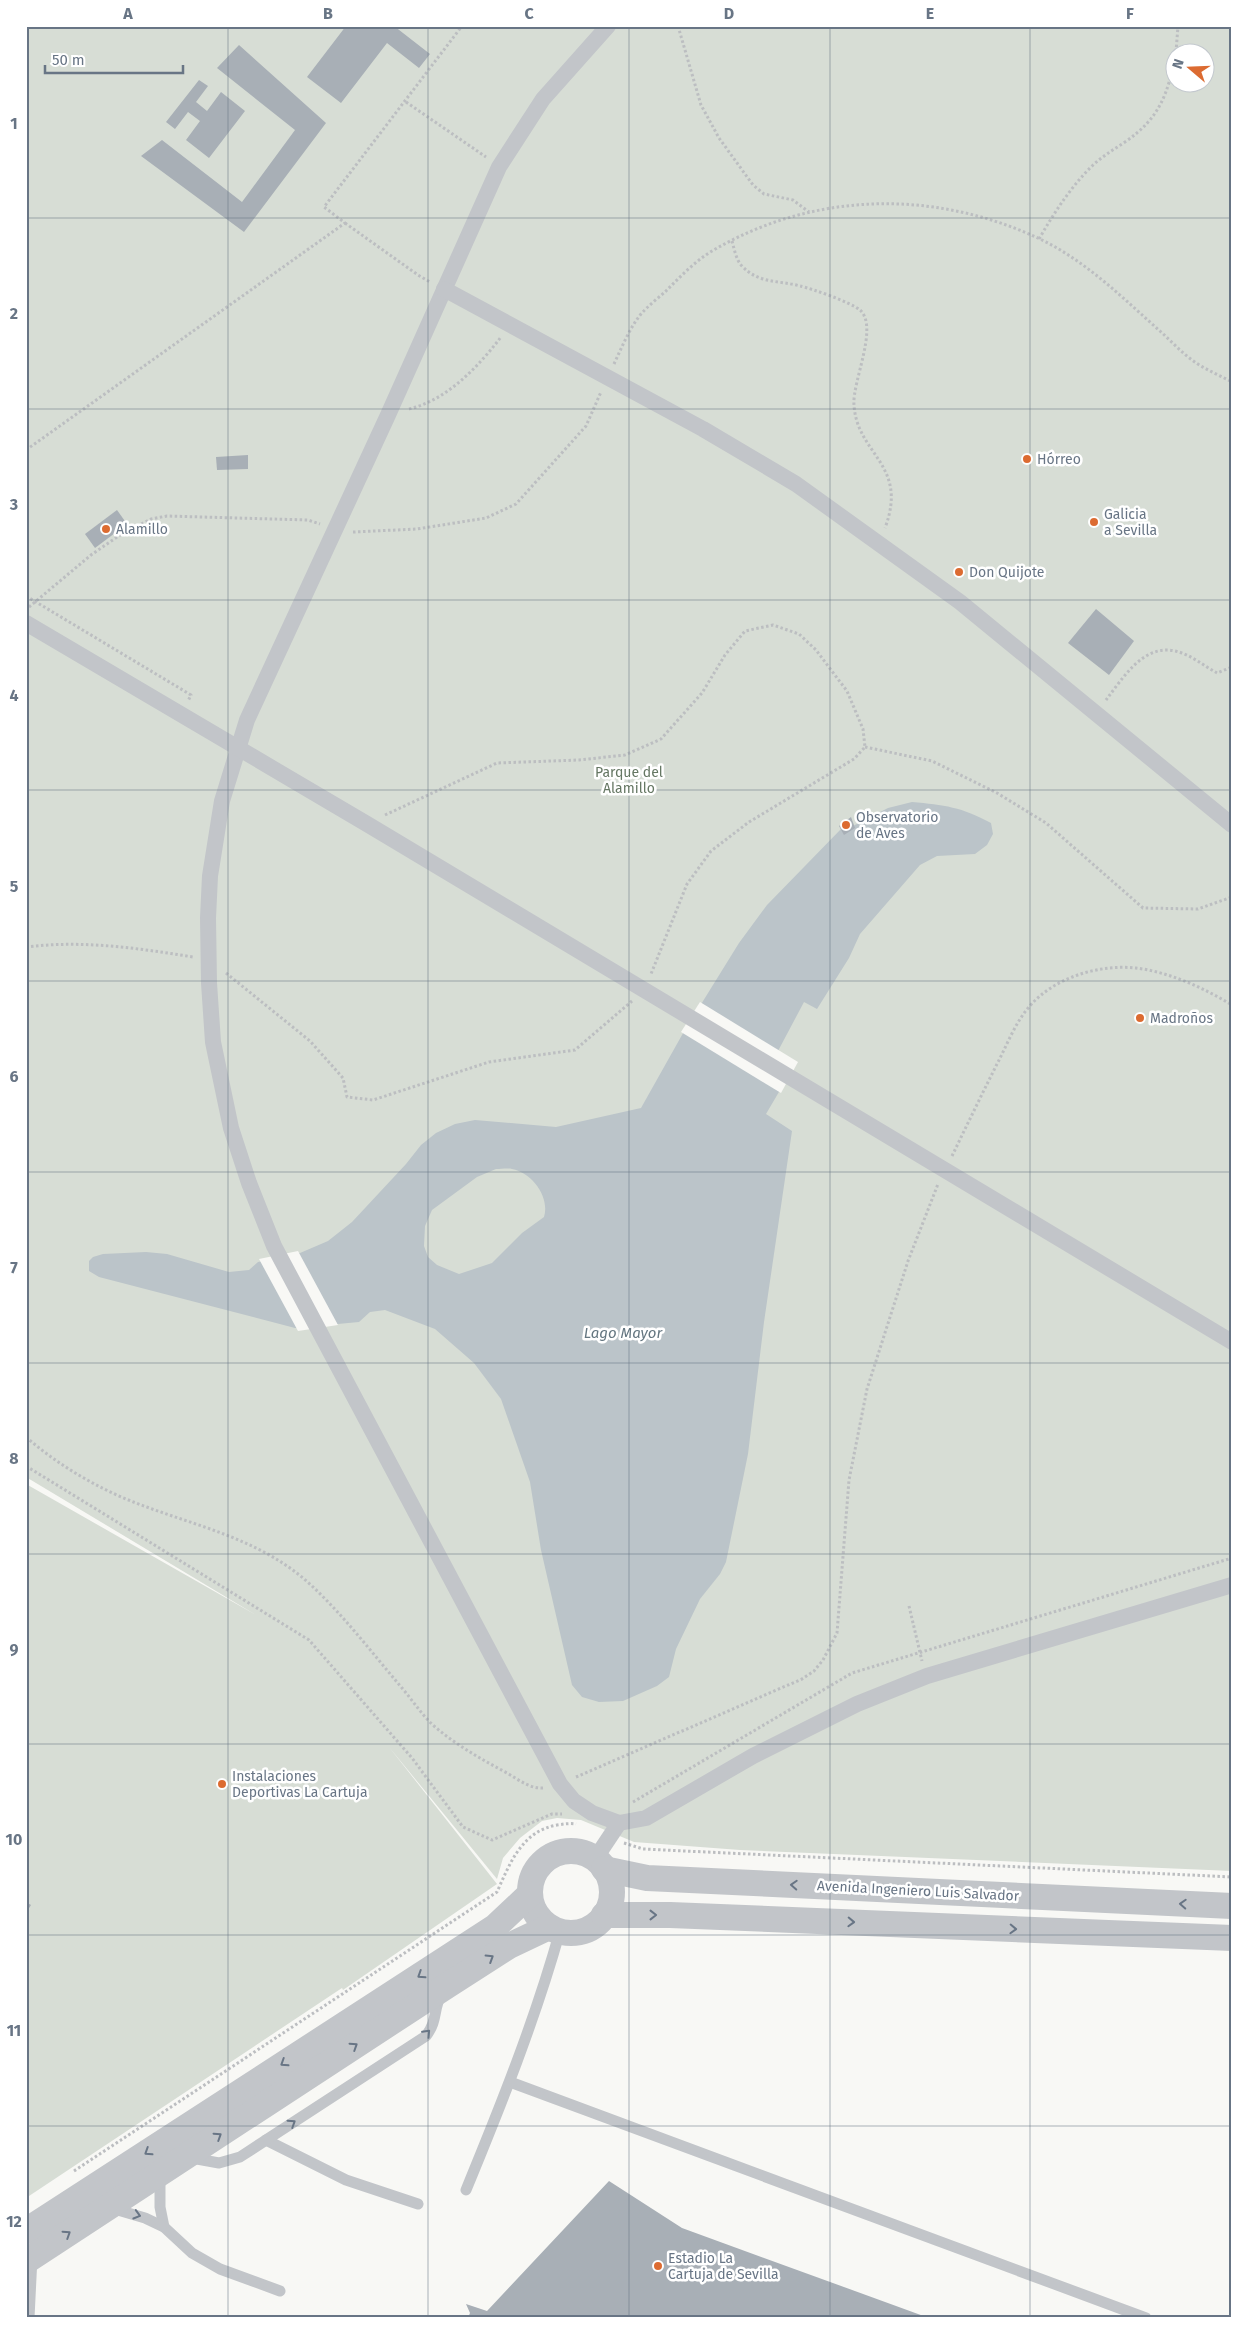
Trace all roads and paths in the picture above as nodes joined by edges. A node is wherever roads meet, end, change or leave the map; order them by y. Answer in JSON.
{"nodes":[{"id":1,"x":462,"y":26,"type":"edge"},
{"id":2,"x":608,"y":26,"type":"edge"},
{"id":3,"x":678,"y":26,"type":"edge"},
{"id":4,"x":1178,"y":26,"type":"edge"},
{"id":5,"x":1177,"y":42,"type":"edge"},
{"id":6,"x":1166,"y":91,"type":"edge"},
{"id":7,"x":406,"y":102,"type":"junction"},
{"id":8,"x":499,"y":167,"type":"junction"},
{"id":9,"x":810,"y":212,"type":"junction"},
{"id":10,"x":345,"y":223,"type":"junction"},
{"id":11,"x":1039,"y":239,"type":"junction"},
{"id":12,"x":732,"y":241,"type":"junction"},
{"id":13,"x":444,"y":289,"type":"junction"},
{"id":14,"x":511,"y":325,"type":"junction"},
{"id":15,"x":608,"y":378,"type":"junction"},
{"id":16,"x":1232,"y":382,"type":"edge"},
{"id":17,"x":388,"y":415,"type":"junction"},
{"id":18,"x":26,"y":450,"type":"edge"},
{"id":19,"x":336,"y":528,"type":"junction"},
{"id":20,"x":880,"y":542,"type":"junction"},
{"id":21,"x":26,"y":596,"type":"edge"},
{"id":22,"x":36,"y":602,"type":"junction"},
{"id":23,"x":26,"y":609,"type":"edge"},
{"id":24,"x":26,"y":624,"type":"edge"},
{"id":25,"x":1232,"y":667,"type":"edge"},
{"id":26,"x":191,"y":695,"type":"dead end"},
{"id":27,"x":1095,"y":715,"type":"junction"},
{"id":28,"x":238,"y":747,"type":"junction"},
{"id":29,"x":865,"y":747,"type":"junction"},
{"id":30,"x":367,"y":824,"type":"junction"},
{"id":31,"x":1232,"y":825,"type":"edge"},
{"id":32,"x":1232,"y":897,"type":"edge"},
{"id":33,"x":26,"y":947,"type":"edge"},
{"id":34,"x":208,"y":959,"type":"junction"},
{"id":35,"x":645,"y":990,"type":"junction"},
{"id":36,"x":1232,"y":1005,"type":"edge"},
{"id":37,"x":945,"y":1170,"type":"junction"},
{"id":38,"x":1232,"y":1342,"type":"edge"},
{"id":39,"x":26,"y":1437,"type":"edge"},
{"id":40,"x":26,"y":1466,"type":"edge"},
{"id":41,"x":1232,"y":1558,"type":"edge"},
{"id":42,"x":1232,"y":1585,"type":"edge"},
{"id":43,"x":909,"y":1606,"type":"dead end"},
{"id":44,"x":920,"y":1653,"type":"junction"},
{"id":45,"x":927,"y":1676,"type":"junction"},
{"id":46,"x":560,"y":1784,"type":"junction"},
{"id":47,"x":631,"y":1803,"type":"dead end"},
{"id":48,"x":592,"y":1813,"type":"junction"},
{"id":49,"x":619,"y":1822,"type":"junction"},
{"id":50,"x":600,"y":1864,"type":"junction"},
{"id":51,"x":530,"y":1894,"type":"junction"},
{"id":52,"x":1232,"y":1906,"type":"edge"},
{"id":53,"x":604,"y":1915,"type":"junction"},
{"id":54,"x":554,"y":1929,"type":"junction"},
{"id":55,"x":1232,"y":1938,"type":"edge"},
{"id":56,"x":448,"y":1985,"type":"junction"},
{"id":57,"x":510,"y":2082,"type":"junction"},
{"id":58,"x":266,"y":2140,"type":"junction"},
{"id":59,"x":164,"y":2171,"type":"junction"},
{"id":60,"x":466,"y":2190,"type":"dead end"},
{"id":61,"x":418,"y":2204,"type":"dead end"},
{"id":62,"x":109,"y":2207,"type":"junction"},
{"id":63,"x":164,"y":2227,"type":"junction"},
{"id":64,"x":26,"y":2231,"type":"edge"},
{"id":65,"x":29,"y":2259,"type":"edge"},
{"id":66,"x":280,"y":2292,"type":"dead end"},
{"id":67,"x":29,"y":2318,"type":"edge"},
{"id":68,"x":1146,"y":2318,"type":"edge"}],
"edges":[{"from":1,"to":7,"type":"path"},
{"from":2,"to":8,"type":"street"},
{"from":3,"to":9,"type":"path"},
{"from":4,"to":5,"type":"path"},
{"from":6,"to":11,"type":"path"},
{"from":7,"to":8,"type":"path"},
{"from":7,"to":10,"type":"path"},
{"from":8,"to":13,"type":"street"},
{"from":9,"to":11,"type":"path"},
{"from":9,"to":12,"type":"path"},
{"from":10,"to":13,"type":"path"},
{"from":10,"to":18,"type":"path"},
{"from":11,"to":16,"type":"path"},
{"from":12,"to":15,"type":"path"},
{"from":12,"to":20,"type":"path"},
{"from":13,"to":14,"type":"street"},
{"from":13,"to":17,"type":"street"},
{"from":14,"to":15,"type":"street"},
{"from":14,"to":17,"type":"path"},
{"from":15,"to":19,"type":"path"},
{"from":15,"to":20,"type":"street"},
{"from":17,"to":19,"type":"street"},
{"from":19,"to":22,"type":"path"},
{"from":19,"to":28,"type":"street"},
{"from":20,"to":27,"type":"street"},
{"from":21,"to":22,"type":"path"},
{"from":22,"to":23,"type":"path"},
{"from":22,"to":26,"type":"path"},
{"from":24,"to":28,"type":"street"},
{"from":25,"to":27,"type":"path"},
{"from":27,"to":31,"type":"street"},
{"from":28,"to":30,"type":"street"},
{"from":28,"to":34,"type":"street"},
{"from":29,"to":30,"type":"path"},
{"from":29,"to":32,"type":"path"},
{"from":29,"to":35,"type":"path"},
{"from":30,"to":35,"type":"street"},
{"from":33,"to":34,"type":"path"},
{"from":34,"to":35,"type":"path"},
{"from":34,"to":46,"type":"street"},
{"from":35,"to":37,"type":"street"},
{"from":36,"to":37,"type":"path"},
{"from":37,"to":38,"type":"street"},
{"from":37,"to":46,"type":"path"},
{"from":39,"to":46,"type":"path"},
{"from":40,"to":48,"type":"path"},
{"from":41,"to":44,"type":"path"},
{"from":42,"to":45,"type":"street"},
{"from":43,"to":44,"type":"path"},
{"from":44,"to":45,"type":"path"},
{"from":44,"to":47,"type":"path"},
{"from":45,"to":49,"type":"street"},
{"from":46,"to":48,"type":"street"},
{"from":48,"to":49,"type":"street"},
{"from":49,"to":50,"type":"street"},
{"from":50,"to":51,"type":"street"},
{"from":52,"to":50,"type":"street","name":"Avenida Ingeniero Luis Salvador","one_way":true},
{"from":50,"to":53,"type":"street"},
{"from":51,"to":54,"type":"street"},
{"from":51,"to":64,"type":"street","one_way":true},
{"from":53,"to":54,"type":"street"},
{"from":53,"to":55,"type":"street","one_way":true},
{"from":56,"to":54,"type":"street","one_way":true},
{"from":54,"to":57,"type":"lane"},
{"from":58,"to":56,"type":"lane","one_way":true},
{"from":59,"to":56,"type":"street","one_way":true},
{"from":57,"to":60,"type":"lane"},
{"from":57,"to":68,"type":"lane"},
{"from":58,"to":59,"type":"lane"},
{"from":58,"to":61,"type":"lane"},
{"from":59,"to":62,"type":"street"},
{"from":59,"to":63,"type":"lane"},
{"from":62,"to":63,"type":"lane","one_way":true},
{"from":65,"to":62,"type":"street","one_way":true},
{"from":63,"to":66,"type":"lane"},
{"from":65,"to":67,"type":"lane"}]}
